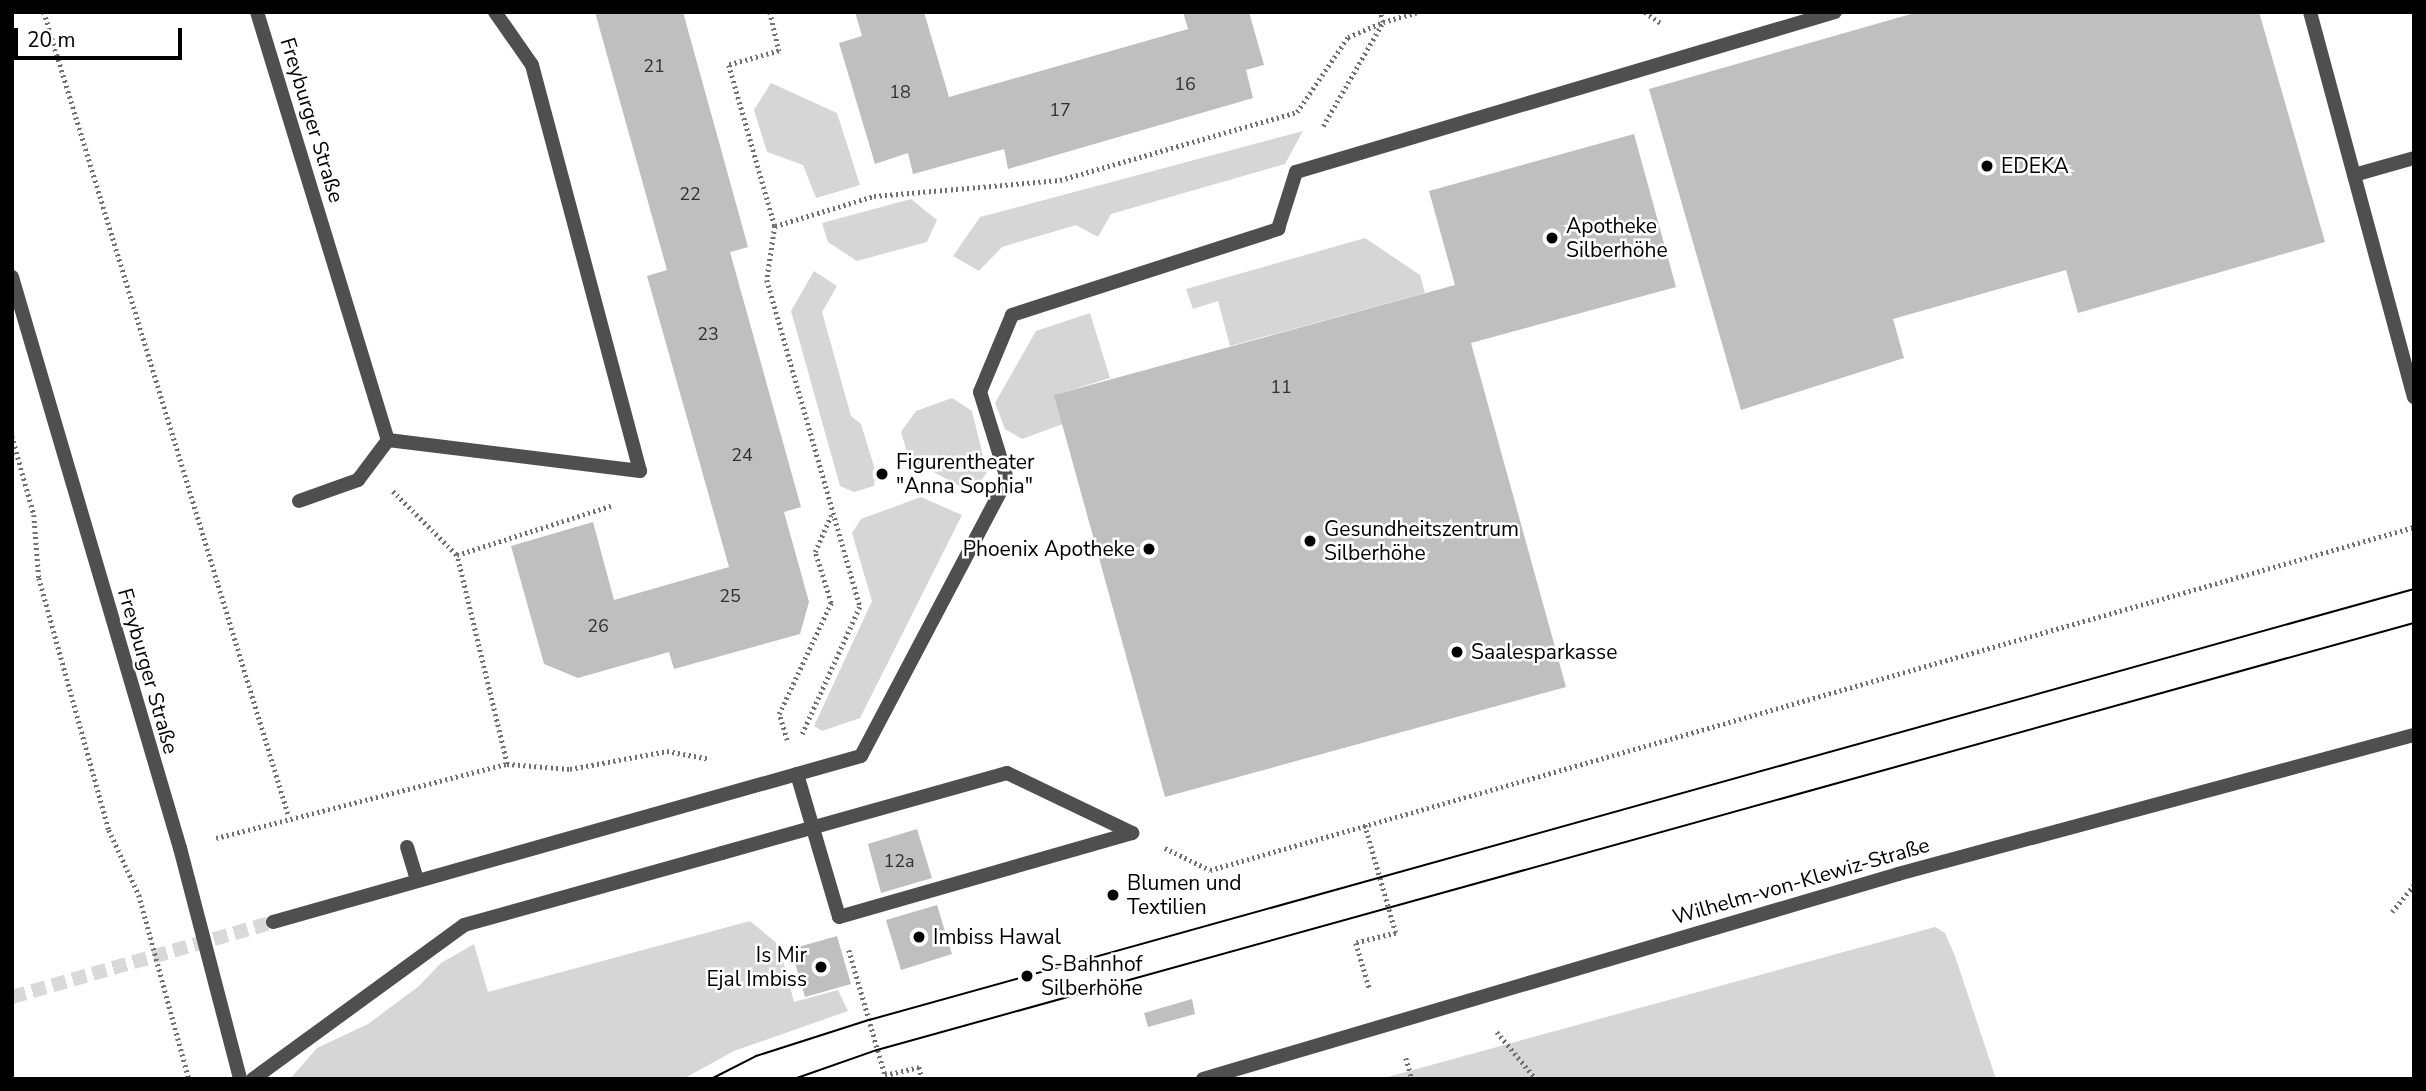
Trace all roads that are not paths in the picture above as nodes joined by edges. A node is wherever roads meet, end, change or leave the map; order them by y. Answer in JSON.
{"nodes":[{"id":1,"x":257,"y":12,"type":"edge"},
{"id":2,"x":495,"y":12,"type":"edge"},
{"id":3,"x":1835,"y":12,"type":"edge"},
{"id":4,"x":2310,"y":12,"type":"edge"},
{"id":5,"x":2414,"y":158,"type":"edge"},
{"id":6,"x":2354,"y":175,"type":"junction"},
{"id":7,"x":12,"y":277,"type":"edge"},
{"id":8,"x":2414,"y":397,"type":"edge"},
{"id":9,"x":388,"y":440,"type":"junction"},
{"id":10,"x":299,"y":501,"type":"dead end"},
{"id":11,"x":2414,"y":735,"type":"edge"},
{"id":12,"x":797,"y":774,"type":"junction"},
{"id":13,"x":813,"y":828,"type":"junction"},
{"id":14,"x":407,"y":847,"type":"dead end"},
{"id":15,"x":417,"y":880,"type":"junction"},
{"id":16,"x":273,"y":922,"type":"tunnel mouth"},
{"id":17,"x":240,"y":1079,"type":"edge"},
{"id":18,"x":253,"y":1079,"type":"edge"},
{"id":19,"x":1203,"y":1079,"type":"edge"}],
"edges":[{"from":1,"to":9,"type":"street","name":"Freyburger Straße"},
{"from":2,"to":9,"type":"street"},
{"from":3,"to":12,"type":"street"},
{"from":4,"to":6,"type":"street"},
{"from":5,"to":6,"type":"street"},
{"from":6,"to":8,"type":"street"},
{"from":7,"to":17,"type":"street","name":"Freyburger Straße"},
{"from":9,"to":10,"type":"street"},
{"from":11,"to":19,"type":"street","name":"Wilhelm-von-Klewiz-Straße"},
{"from":12,"to":13,"type":"street"},
{"from":12,"to":15,"type":"street"},
{"from":13,"to":13,"type":"street"},
{"from":13,"to":18,"type":"street"},
{"from":14,"to":15,"type":"street"},
{"from":15,"to":16,"type":"street"}]}
